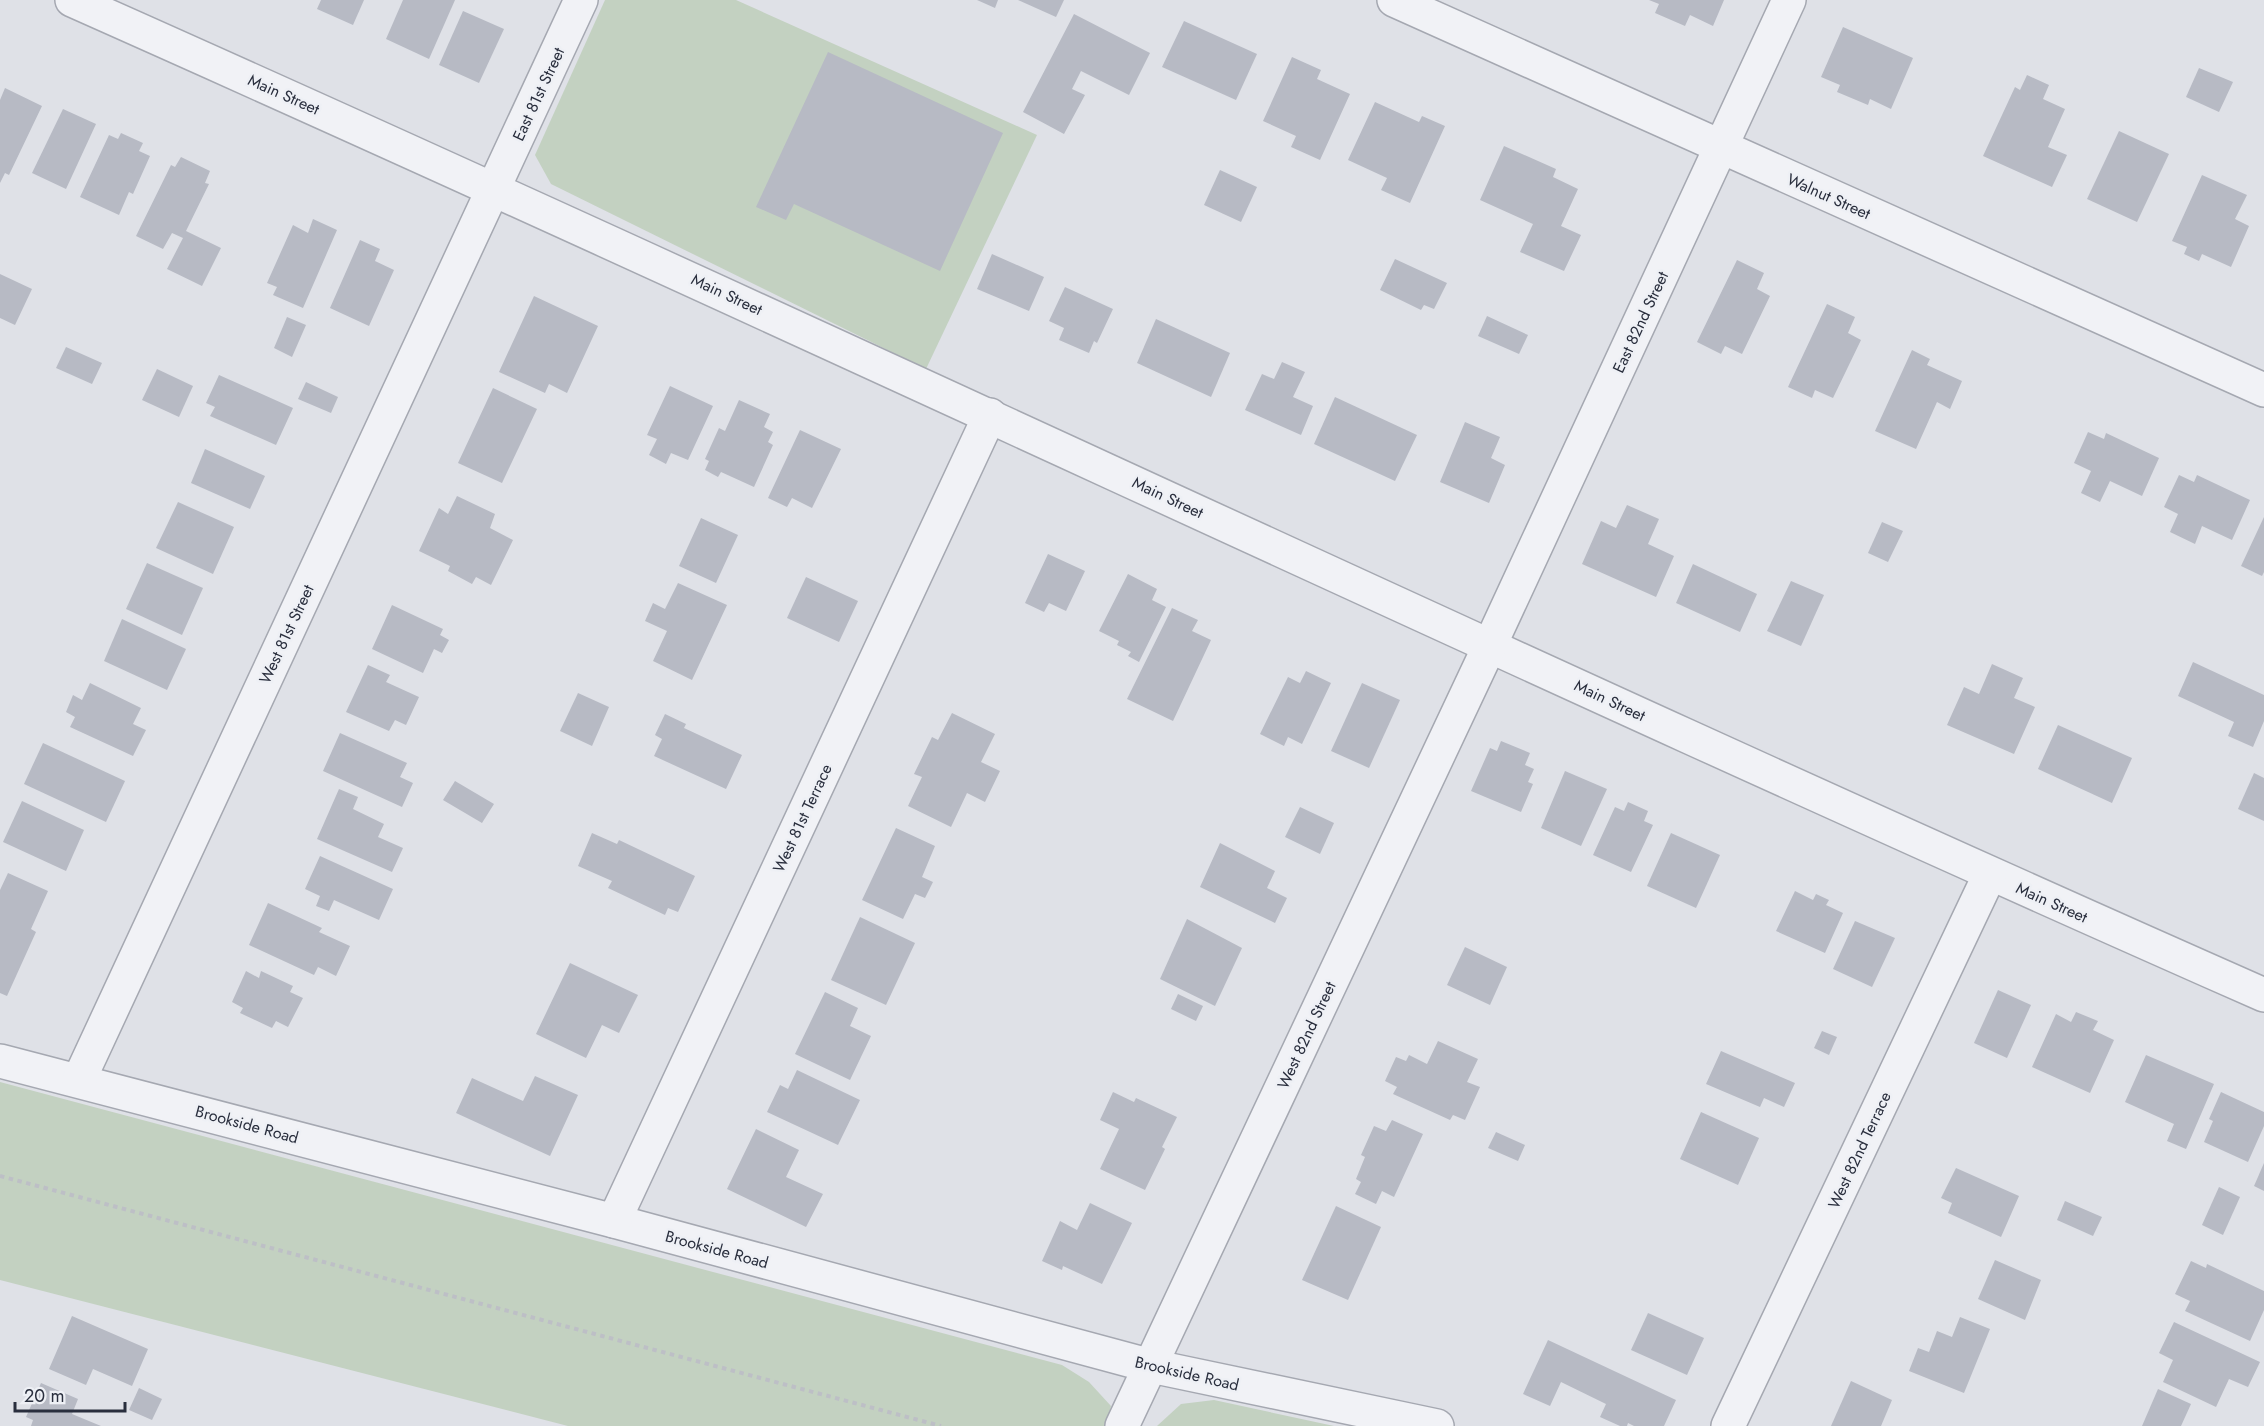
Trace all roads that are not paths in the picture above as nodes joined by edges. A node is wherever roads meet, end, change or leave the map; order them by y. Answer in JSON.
{"nodes":[{"id":1,"x":72,"y":0,"type":"edge"},
{"id":2,"x":581,"y":0,"type":"edge"},
{"id":3,"x":1394,"y":0,"type":"edge"},
{"id":4,"x":1790,"y":0,"type":"edge"},
{"id":5,"x":1721,"y":148,"type":"junction"},
{"id":6,"x":494,"y":188,"type":"junction"},
{"id":7,"x":2264,"y":390,"type":"edge"},
{"id":8,"x":990,"y":415,"type":"junction"},
{"id":9,"x":1490,"y":645,"type":"junction"},
{"id":10,"x":1990,"y":874,"type":"junction"},
{"id":11,"x":2264,"y":995,"type":"edge"},
{"id":12,"x":0,"y":1061,"type":"edge"},
{"id":13,"x":79,"y":1080,"type":"junction"},
{"id":14,"x":614,"y":1221,"type":"junction"},
{"id":15,"x":1151,"y":1365,"type":"junction"},
{"id":16,"x":1122,"y":1426,"type":"edge"},
{"id":17,"x":1437,"y":1426,"type":"edge"},
{"id":18,"x":1728,"y":1426,"type":"edge"}],
"edges":[{"from":1,"to":6,"type":"street","name":"Main Street"},
{"from":2,"to":6,"type":"street","name":"East 81st Street"},
{"from":3,"to":5,"type":"street","name":"Walnut Street"},
{"from":4,"to":5,"type":"street","name":"East 82nd Street"},
{"from":5,"to":7,"type":"street","name":"Walnut Street"},
{"from":5,"to":9,"type":"street","name":"East 82nd Street"},
{"from":6,"to":8,"type":"street","name":"Main Street"},
{"from":6,"to":13,"type":"street","name":"West 81st Street"},
{"from":8,"to":9,"type":"street","name":"Main Street"},
{"from":8,"to":14,"type":"street","name":"West 81st Terrace"},
{"from":9,"to":10,"type":"street","name":"Main Street"},
{"from":9,"to":15,"type":"street","name":"West 82nd Street"},
{"from":10,"to":11,"type":"street","name":"Main Street"},
{"from":10,"to":18,"type":"street","name":"West 82nd Terrace"},
{"from":12,"to":13,"type":"street","name":"Brookside Road"},
{"from":13,"to":14,"type":"street","name":"Brookside Road"},
{"from":14,"to":15,"type":"street","name":"Brookside Road"},
{"from":15,"to":16,"type":"street","name":"West 82nd Street"},
{"from":15,"to":17,"type":"street","name":"Brookside Road"}]}
